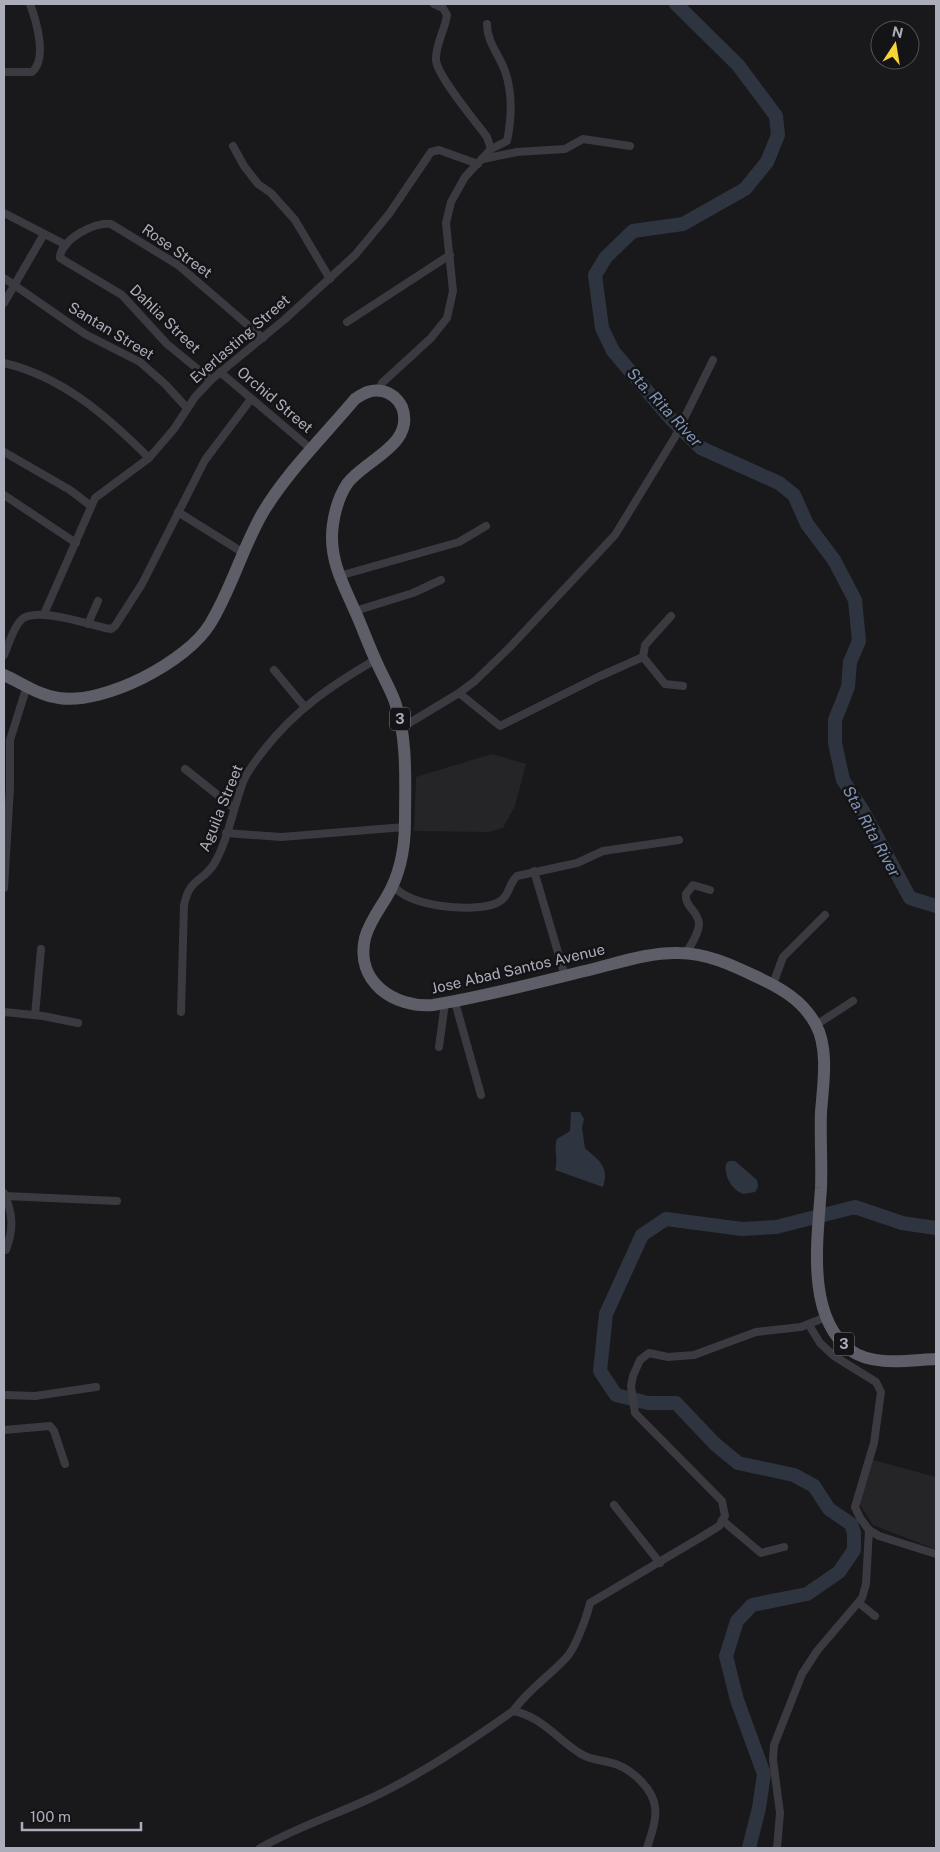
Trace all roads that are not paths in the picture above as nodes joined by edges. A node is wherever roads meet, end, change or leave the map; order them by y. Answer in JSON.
{"nodes":[{"id":1,"x":30,"y":4,"type":"edge"},
{"id":2,"x":434,"y":4,"type":"edge"},
{"id":3,"x":487,"y":24,"type":"dead end"},
{"id":4,"x":4,"y":72,"type":"edge"},
{"id":5,"x":233,"y":146,"type":"dead end"},
{"id":6,"x":630,"y":146,"type":"dead end"},
{"id":7,"x":491,"y":148,"type":"junction"},
{"id":8,"x":480,"y":161,"type":"junction"},
{"id":9,"x":4,"y":214,"type":"edge"},
{"id":10,"x":44,"y":234,"type":"junction"},
{"id":11,"x":66,"y":245,"type":"junction"},
{"id":12,"x":450,"y":255,"type":"junction"},
{"id":13,"x":4,"y":278,"type":"edge"},
{"id":14,"x":330,"y":279,"type":"junction"},
{"id":15,"x":14,"y":285,"type":"junction"},
{"id":16,"x":4,"y":302,"type":"edge"},
{"id":17,"x":348,"y":322,"type":"dead end"},
{"id":18,"x":263,"y":338,"type":"junction"},
{"id":19,"x":713,"y":360,"type":"dead end"},
{"id":20,"x":4,"y":363,"type":"edge"},
{"id":21,"x":220,"y":372,"type":"junction"},
{"id":22,"x":211,"y":380,"type":"junction"},
{"id":23,"x":379,"y":391,"type":"junction"},
{"id":24,"x":251,"y":399,"type":"junction"},
{"id":25,"x":187,"y":408,"type":"junction"},
{"id":26,"x":311,"y":449,"type":"junction"},
{"id":27,"x":4,"y":452,"type":"edge"},
{"id":28,"x":149,"y":458,"type":"junction"},
{"id":29,"x":4,"y":495,"type":"edge"},
{"id":30,"x":91,"y":506,"type":"junction"},
{"id":31,"x":178,"y":512,"type":"junction"},
{"id":32,"x":486,"y":526,"type":"dead end"},
{"id":33,"x":76,"y":543,"type":"junction"},
{"id":34,"x":242,"y":552,"type":"junction"},
{"id":35,"x":339,"y":576,"type":"junction"},
{"id":36,"x":441,"y":580,"type":"dead end"},
{"id":37,"x":98,"y":601,"type":"dead end"},
{"id":38,"x":355,"y":610,"type":"junction"},
{"id":39,"x":44,"y":614,"type":"junction"},
{"id":40,"x":671,"y":616,"type":"dead end"},
{"id":41,"x":88,"y":624,"type":"junction"},
{"id":42,"x":4,"y":655,"type":"edge"},
{"id":43,"x":643,"y":657,"type":"junction"},
{"id":44,"x":375,"y":660,"type":"junction"},
{"id":45,"x":274,"y":670,"type":"dead end"},
{"id":46,"x":5,"y":678,"type":"edge"},
{"id":47,"x":26,"y":686,"type":"junction"},
{"id":48,"x":683,"y":686,"type":"dead end"},
{"id":49,"x":459,"y":693,"type":"junction"},
{"id":50,"x":304,"y":706,"type":"junction"},
{"id":51,"x":401,"y":728,"type":"junction"},
{"id":52,"x":184,"y":769,"type":"dead end"},
{"id":53,"x":234,"y":808,"type":"junction"},
{"id":54,"x":405,"y":827,"type":"junction"},
{"id":55,"x":226,"y":833,"type":"junction"},
{"id":56,"x":680,"y":840,"type":"dead end"},
{"id":57,"x":534,"y":871,"type":"junction"},
{"id":58,"x":393,"y":884,"type":"junction"},
{"id":59,"x":4,"y":888,"type":"edge"},
{"id":60,"x":710,"y":890,"type":"dead end"},
{"id":61,"x":825,"y":915,"type":"dead end"},
{"id":62,"x":40,"y":949,"type":"dead end"},
{"id":63,"x":686,"y":953,"type":"junction"},
{"id":64,"x":565,"y":976,"type":"junction"},
{"id":65,"x":773,"y":984,"type":"junction"},
{"id":66,"x":853,"y":1001,"type":"dead end"},
{"id":67,"x":450,"y":1002,"type":"junction"},
{"id":68,"x":4,"y":1012,"type":"edge"},
{"id":69,"x":181,"y":1012,"type":"dead end"},
{"id":70,"x":35,"y":1015,"type":"junction"},
{"id":71,"x":78,"y":1024,"type":"dead end"},
{"id":72,"x":816,"y":1025,"type":"junction"},
{"id":73,"x":439,"y":1047,"type":"dead end"},
{"id":74,"x":481,"y":1095,"type":"dead end"},
{"id":75,"x":4,"y":1194,"type":"edge"},
{"id":76,"x":117,"y":1201,"type":"dead end"},
{"id":77,"x":6,"y":1250,"type":"dead end"},
{"id":78,"x":826,"y":1317,"type":"junction"},
{"id":79,"x":809,"y":1325,"type":"junction"},
{"id":80,"x":936,"y":1359,"type":"edge"},
{"id":81,"x":96,"y":1387,"type":"dead end"},
{"id":82,"x":4,"y":1395,"type":"edge"},
{"id":83,"x":4,"y":1430,"type":"edge"},
{"id":84,"x":65,"y":1464,"type":"dead end"},
{"id":85,"x":614,"y":1505,"type":"dead end"},
{"id":86,"x":722,"y":1520,"type":"junction"},
{"id":87,"x":869,"y":1530,"type":"junction"},
{"id":88,"x":784,"y":1547,"type":"dead end"},
{"id":89,"x":936,"y":1554,"type":"edge"},
{"id":90,"x":660,"y":1562,"type":"junction"},
{"id":91,"x":858,"y":1603,"type":"junction"},
{"id":92,"x":875,"y":1616,"type":"dead end"},
{"id":93,"x":513,"y":1711,"type":"junction"},
{"id":94,"x":260,"y":1848,"type":"edge"},
{"id":95,"x":647,"y":1848,"type":"edge"},
{"id":96,"x":777,"y":1848,"type":"edge"}],
"edges":[{"from":1,"to":4,"type":"street"},
{"from":2,"to":7,"type":"street"},
{"from":3,"to":7,"type":"street"},
{"from":5,"to":14,"type":"street"},
{"from":6,"to":8,"type":"street"},
{"from":7,"to":8,"type":"street"},
{"from":8,"to":12,"type":"street"},
{"from":8,"to":14,"type":"street","name":"Everlasting Street"},
{"from":9,"to":10,"type":"street"},
{"from":10,"to":11,"type":"street"},
{"from":10,"to":15,"type":"street"},
{"from":11,"to":18,"type":"street","name":"Rose Street"},
{"from":11,"to":22,"type":"street","name":"Dahlia Street"},
{"from":12,"to":17,"type":"street"},
{"from":12,"to":23,"type":"street"},
{"from":13,"to":15,"type":"street","name":"Santan Street"},
{"from":14,"to":18,"type":"street","name":"Everlasting Street"},
{"from":15,"to":16,"type":"street"},
{"from":15,"to":25,"type":"street","name":"Santan Street"},
{"from":18,"to":21,"type":"street","name":"Everlasting Street"},
{"from":19,"to":49,"type":"street"},
{"from":20,"to":28,"type":"street"},
{"from":21,"to":22,"type":"street","name":"Everlasting Street"},
{"from":21,"to":24,"type":"street","name":"Orchid Street"},
{"from":22,"to":25,"type":"street","name":"Everlasting Street"},
{"from":23,"to":26,"type":"highway"},
{"from":23,"to":35,"type":"highway","name":"Jose Abad Santos Avenue","number":"3"},
{"from":24,"to":26,"type":"street","name":"Orchid Street"},
{"from":24,"to":31,"type":"street"},
{"from":25,"to":28,"type":"street","name":"Everlasting Street"},
{"from":26,"to":34,"type":"highway"},
{"from":27,"to":30,"type":"street"},
{"from":28,"to":30,"type":"street","name":"Everlasting Street"},
{"from":29,"to":33,"type":"street"},
{"from":30,"to":33,"type":"street","name":"Everlasting Street"},
{"from":31,"to":34,"type":"street"},
{"from":31,"to":41,"type":"street"},
{"from":32,"to":35,"type":"street"},
{"from":33,"to":39,"type":"street","name":"Everlasting Street"},
{"from":34,"to":47,"type":"highway"},
{"from":35,"to":38,"type":"highway","name":"Jose Abad Santos Avenue","number":"3"},
{"from":36,"to":38,"type":"street"},
{"from":37,"to":41,"type":"street"},
{"from":38,"to":44,"type":"highway","name":"Jose Abad Santos Avenue","number":"3"},
{"from":39,"to":41,"type":"street"},
{"from":39,"to":42,"type":"street"},
{"from":40,"to":43,"type":"street"},
{"from":43,"to":48,"type":"street"},
{"from":43,"to":49,"type":"street"},
{"from":44,"to":50,"type":"street","name":"Aguila Street"},
{"from":44,"to":51,"type":"highway","name":"Jose Abad Santos Avenue","number":"3"},
{"from":45,"to":50,"type":"street"},
{"from":46,"to":47,"type":"highway"},
{"from":47,"to":59,"type":"street"},
{"from":49,"to":51,"type":"street"},
{"from":50,"to":53,"type":"street","name":"Aguila Street"},
{"from":51,"to":54,"type":"highway","name":"Jose Abad Santos Avenue","number":"3"},
{"from":52,"to":53,"type":"street"},
{"from":53,"to":55,"type":"street","name":"Aguila Street"},
{"from":54,"to":55,"type":"street"},
{"from":54,"to":58,"type":"highway","name":"Jose Abad Santos Avenue","number":"3"},
{"from":55,"to":69,"type":"street","name":"Aguila Street"},
{"from":56,"to":57,"type":"street"},
{"from":57,"to":58,"type":"street"},
{"from":57,"to":64,"type":"street"},
{"from":58,"to":67,"type":"highway","name":"Jose Abad Santos Avenue","number":"3"},
{"from":60,"to":63,"type":"street"},
{"from":61,"to":65,"type":"street"},
{"from":62,"to":70,"type":"street"},
{"from":63,"to":64,"type":"highway","name":"Jose Abad Santos Avenue","number":"3"},
{"from":63,"to":65,"type":"highway","name":"Jose Abad Santos Avenue","number":"3"},
{"from":64,"to":67,"type":"highway","name":"Jose Abad Santos Avenue","number":"3"},
{"from":65,"to":72,"type":"highway","name":"Jose Abad Santos Avenue","number":"3"},
{"from":66,"to":72,"type":"street"},
{"from":67,"to":73,"type":"street"},
{"from":67,"to":74,"type":"street"},
{"from":68,"to":70,"type":"street"},
{"from":70,"to":71,"type":"street"},
{"from":72,"to":78,"type":"highway","name":"Jose Abad Santos Avenue","number":"3"},
{"from":75,"to":76,"type":"street"},
{"from":75,"to":77,"type":"street"},
{"from":78,"to":79,"type":"street"},
{"from":78,"to":80,"type":"highway","name":"Jose Abad Santos Avenue","number":"3"},
{"from":79,"to":86,"type":"street"},
{"from":79,"to":87,"type":"street"},
{"from":81,"to":82,"type":"street"},
{"from":83,"to":84,"type":"street"},
{"from":85,"to":90,"type":"street"},
{"from":86,"to":88,"type":"street"},
{"from":86,"to":90,"type":"street"},
{"from":87,"to":89,"type":"street"},
{"from":87,"to":91,"type":"street"},
{"from":90,"to":93,"type":"street"},
{"from":91,"to":92,"type":"street"},
{"from":91,"to":96,"type":"street"},
{"from":93,"to":94,"type":"street"},
{"from":93,"to":95,"type":"street"}]}
